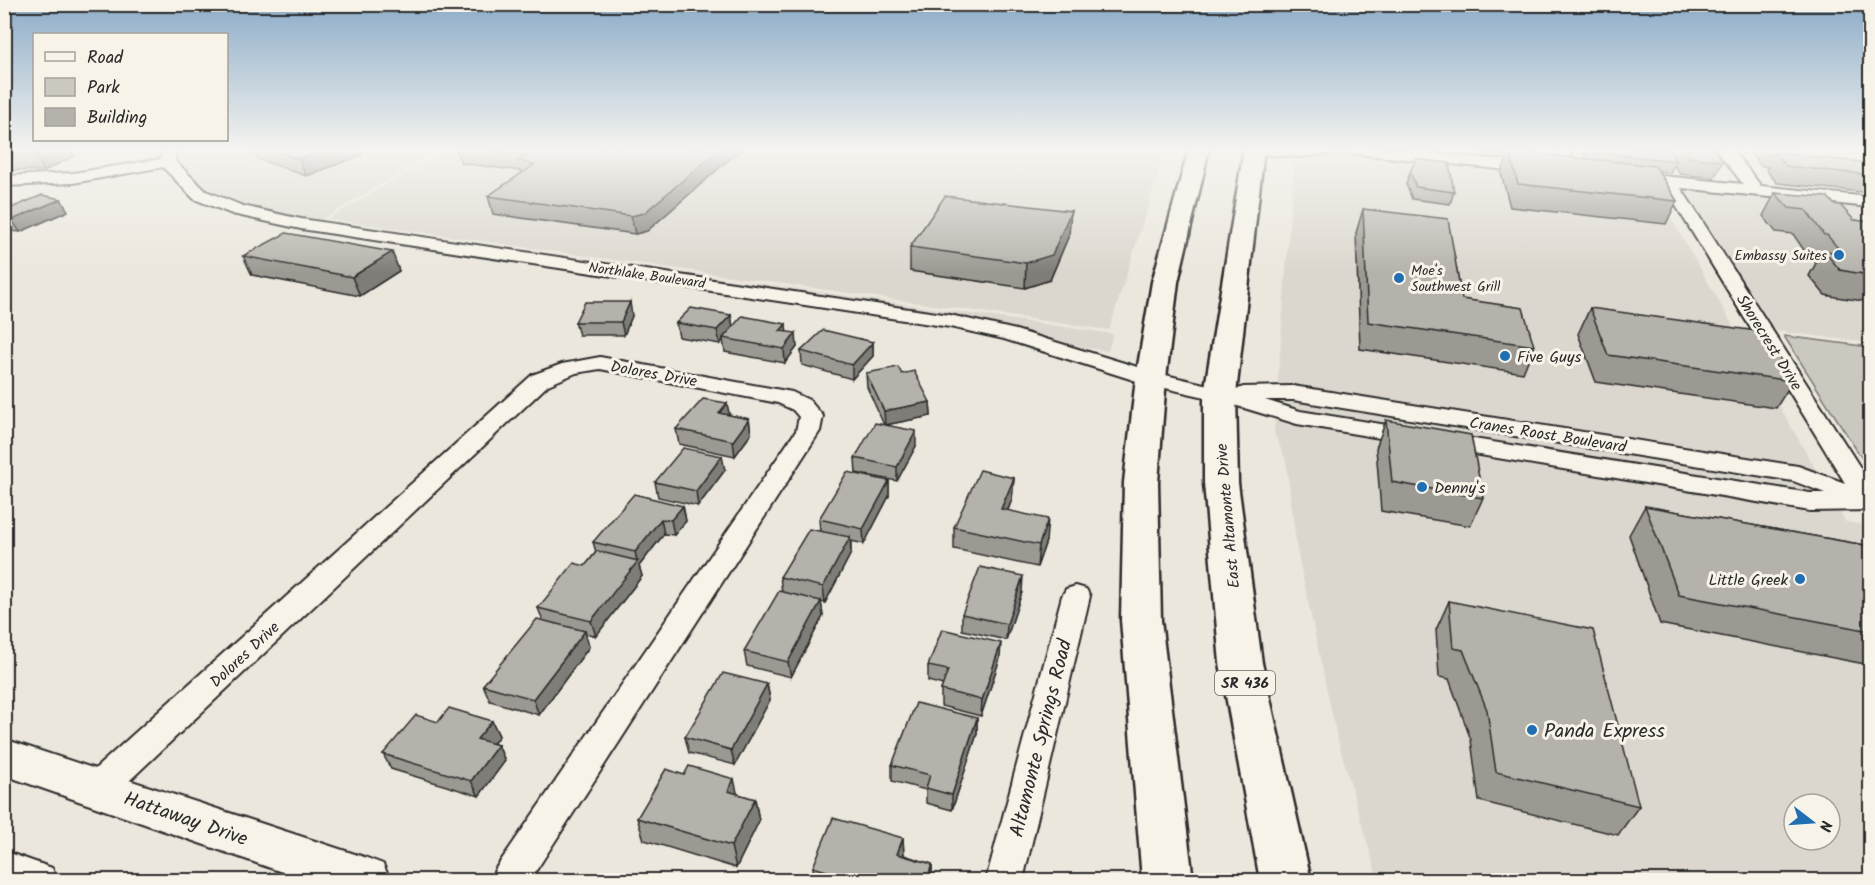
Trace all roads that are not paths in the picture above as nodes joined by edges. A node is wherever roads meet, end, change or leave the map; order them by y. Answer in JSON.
{"nodes":[{"id":1,"x":196,"y":190,"type":"edge"},
{"id":2,"x":1188,"y":190,"type":"edge"},
{"id":3,"x":1248,"y":190,"type":"edge"},
{"id":4,"x":1675,"y":190,"type":"edge"},
{"id":5,"x":1759,"y":190,"type":"edge"},
{"id":6,"x":1870,"y":202,"type":"edge"},
{"id":7,"x":1151,"y":378,"type":"junction"},
{"id":8,"x":1220,"y":394,"type":"junction"},
{"id":9,"x":1870,"y":502,"type":"edge"},
{"id":10,"x":1076,"y":596,"type":"dead end"},
{"id":11,"x":4,"y":757,"type":"edge"},
{"id":12,"x":98,"y":788,"type":"junction"},
{"id":13,"x":4,"y":868,"type":"edge"},
{"id":14,"x":39,"y":880,"type":"edge"},
{"id":15,"x":367,"y":880,"type":"edge"},
{"id":16,"x":509,"y":880,"type":"edge"},
{"id":17,"x":1004,"y":880,"type":"edge"},
{"id":18,"x":1167,"y":880,"type":"edge"},
{"id":19,"x":1286,"y":880,"type":"edge"}],
"edges":[{"from":1,"to":7,"type":"street","name":"Northlake Boulevard"},
{"from":2,"to":7,"type":"main road"},
{"from":3,"to":8,"type":"main road","name":"East Altamonte Drive","number":"SR 436"},
{"from":4,"to":9,"type":"street","name":"Shorecrest Drive"},
{"from":5,"to":6,"type":"street"},
{"from":7,"to":8,"type":"street","name":"Cranes Roost Boulevard"},
{"from":7,"to":18,"type":"main road"},
{"from":8,"to":9,"type":"street","name":"Cranes Roost Boulevard"},
{"from":8,"to":19,"type":"main road","name":"East Altamonte Drive","number":"SR 436"},
{"from":10,"to":17,"type":"street","name":"Altamonte Springs Road"},
{"from":11,"to":12,"type":"street","name":"Hattaway Drive"},
{"from":12,"to":15,"type":"street","name":"Hattaway Drive"},
{"from":12,"to":16,"type":"street","name":"Dolores Drive"},
{"from":13,"to":14,"type":"street"}]}
